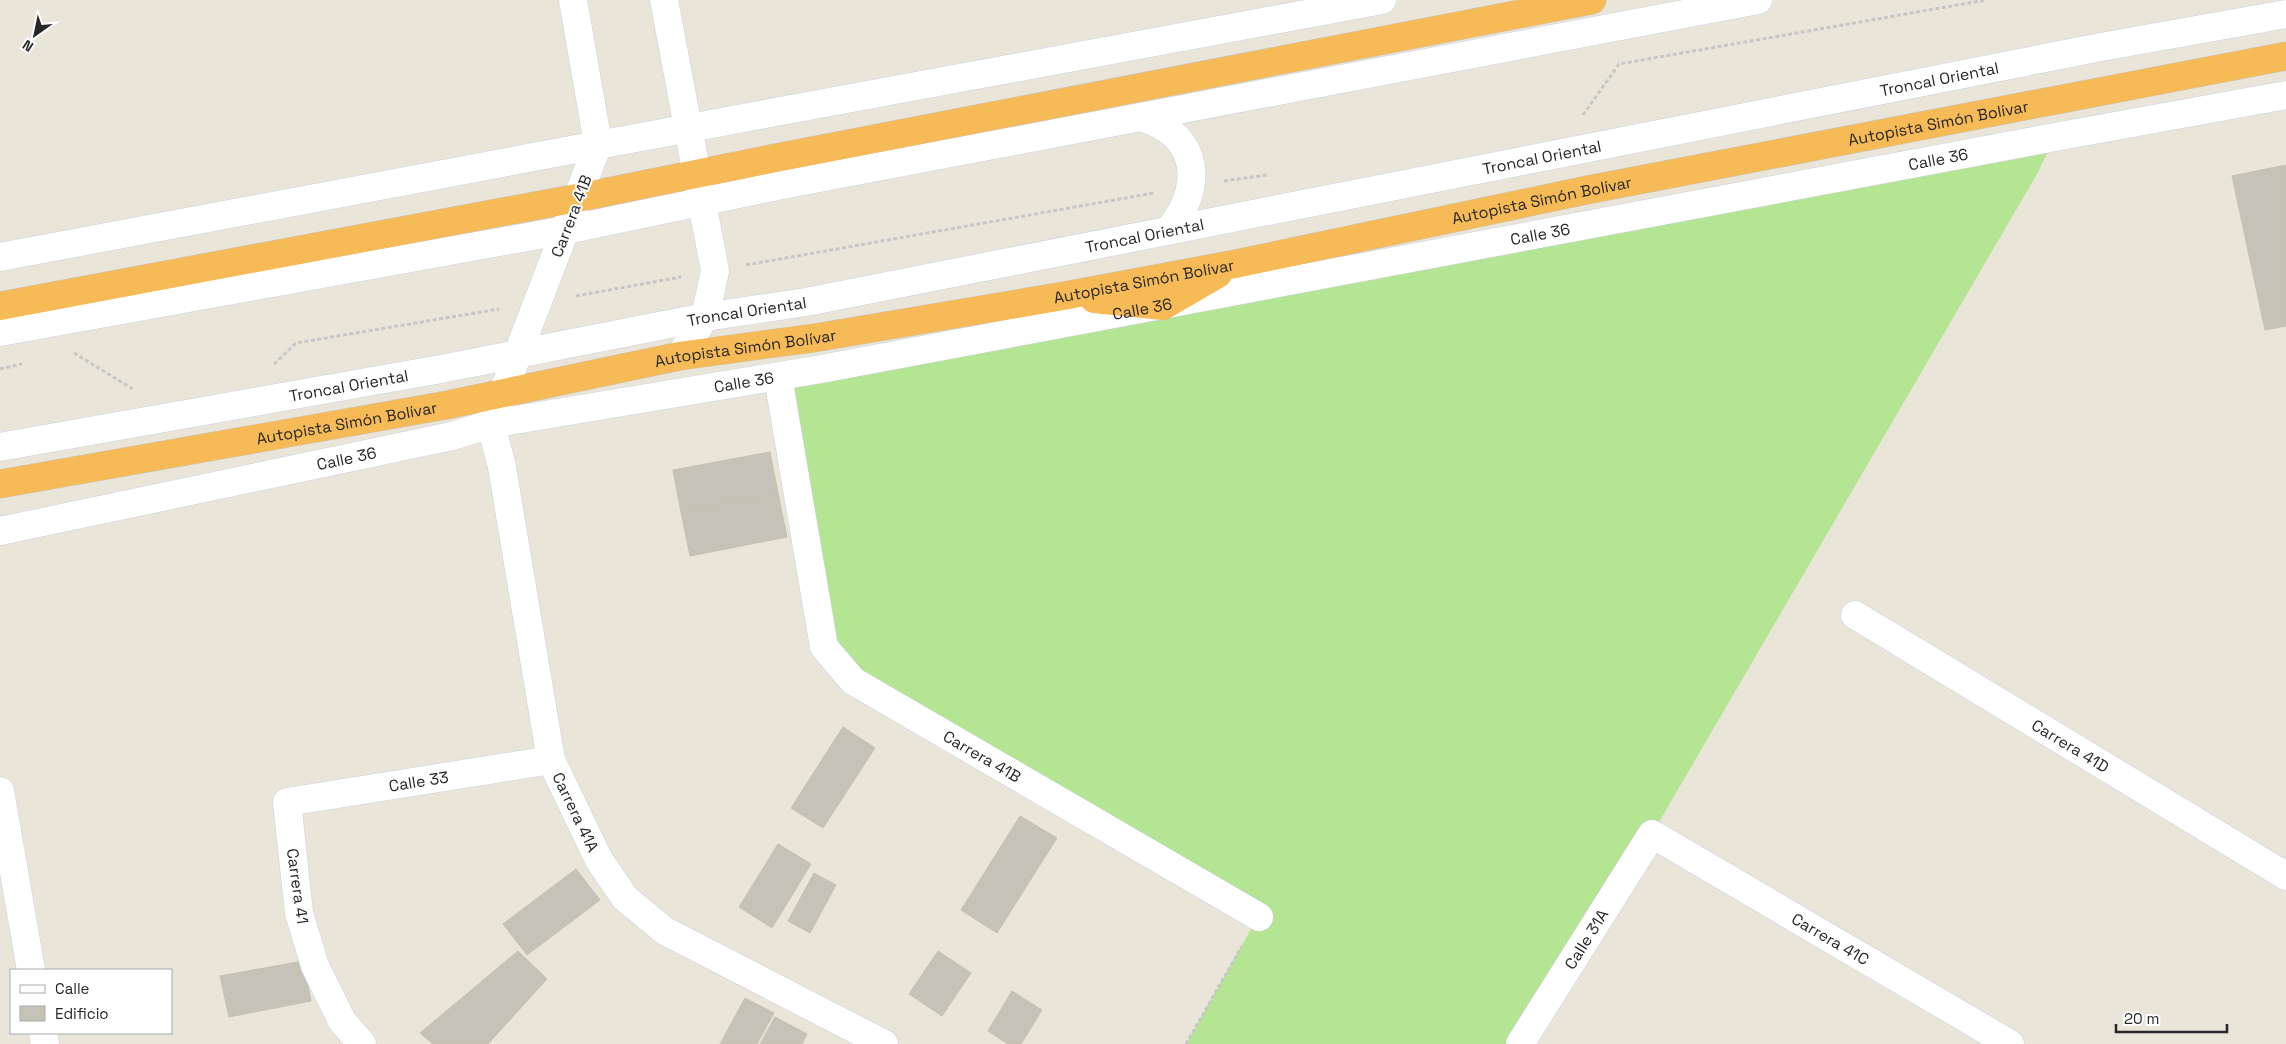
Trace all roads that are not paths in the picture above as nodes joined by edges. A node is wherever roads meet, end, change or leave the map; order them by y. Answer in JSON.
{"nodes":[{"id":1,"x":573,"y":0,"type":"edge"},
{"id":2,"x":664,"y":0,"type":"edge"},
{"id":3,"x":1382,"y":0,"type":"edge"},
{"id":4,"x":1592,"y":0,"type":"edge"},
{"id":5,"x":1758,"y":0,"type":"edge"},
{"id":6,"x":2286,"y":14,"type":"edge"},
{"id":7,"x":2286,"y":56,"type":"edge"},
{"id":8,"x":2286,"y":95,"type":"edge"},
{"id":9,"x":1143,"y":118,"type":"junction"},
{"id":10,"x":689,"y":129,"type":"junction"},
{"id":11,"x":598,"y":144,"type":"junction"},
{"id":12,"x":698,"y":173,"type":"junction"},
{"id":13,"x":577,"y":198,"type":"junction"},
{"id":14,"x":702,"y":201,"type":"junction"},
{"id":15,"x":566,"y":230,"type":"junction"},
{"id":16,"x":1168,"y":231,"type":"junction"},
{"id":17,"x":0,"y":258,"type":"edge"},
{"id":18,"x":1235,"y":264,"type":"junction"},
{"id":19,"x":1063,"y":296,"type":"junction"},
{"id":20,"x":0,"y":306,"type":"edge"},
{"id":21,"x":1162,"y":306,"type":"junction"},
{"id":22,"x":704,"y":318,"type":"junction"},
{"id":23,"x":0,"y":332,"type":"edge"},
{"id":24,"x":519,"y":353,"type":"junction"},
{"id":25,"x":680,"y":356,"type":"junction"},
{"id":26,"x":778,"y":377,"type":"junction"},
{"id":27,"x":503,"y":392,"type":"junction"},
{"id":28,"x":492,"y":424,"type":"junction"},
{"id":29,"x":0,"y":447,"type":"edge"},
{"id":30,"x":0,"y":484,"type":"edge"},
{"id":31,"x":0,"y":531,"type":"edge"},
{"id":32,"x":1856,"y":615,"type":"dead end"},
{"id":33,"x":551,"y":760,"type":"junction"},
{"id":34,"x":0,"y":791,"type":"edge"},
{"id":35,"x":287,"y":802,"type":"joint"},
{"id":36,"x":1652,"y":834,"type":"joint"},
{"id":37,"x":3,"y":836,"type":"edge"},
{"id":38,"x":2286,"y":876,"type":"edge"},
{"id":39,"x":1259,"y":917,"type":"road end"},
{"id":40,"x":31,"y":969,"type":"edge"},
{"id":41,"x":362,"y":1044,"type":"edge"},
{"id":42,"x":884,"y":1044,"type":"edge"},
{"id":43,"x":1520,"y":1044,"type":"edge"},
{"id":44,"x":2010,"y":1044,"type":"edge"}],
"edges":[{"from":1,"to":11,"type":"street"},
{"from":2,"to":10,"type":"street"},
{"from":3,"to":10,"type":"street"},
{"from":4,"to":12,"type":"highway"},
{"from":5,"to":9,"type":"street"},
{"from":6,"to":16,"type":"street","name":"Troncal Oriental"},
{"from":7,"to":18,"type":"highway","name":"Autopista Simón Bolívar"},
{"from":8,"to":21,"type":"street","name":"Calle 36"},
{"from":9,"to":14,"type":"street"},
{"from":9,"to":16,"type":"street"},
{"from":10,"to":11,"type":"street"},
{"from":10,"to":12,"type":"street"},
{"from":11,"to":13,"type":"street","name":"Carrera 41B"},
{"from":11,"to":17,"type":"street"},
{"from":12,"to":13,"type":"highway"},
{"from":12,"to":14,"type":"street"},
{"from":13,"to":15,"type":"street","name":"Carrera 41B"},
{"from":13,"to":20,"type":"highway"},
{"from":14,"to":15,"type":"street"},
{"from":14,"to":22,"type":"street"},
{"from":15,"to":23,"type":"street"},
{"from":15,"to":24,"type":"street","name":"Carrera 41B"},
{"from":16,"to":22,"type":"street","name":"Troncal Oriental"},
{"from":18,"to":19,"type":"highway","name":"Autopista Simón Bolívar"},
{"from":18,"to":21,"type":"highway"},
{"from":19,"to":21,"type":"highway"},
{"from":19,"to":25,"type":"highway","name":"Autopista Simón Bolívar"},
{"from":21,"to":26,"type":"street","name":"Calle 36"},
{"from":22,"to":24,"type":"street","name":"Troncal Oriental"},
{"from":22,"to":25,"type":"street"},
{"from":24,"to":27,"type":"street","name":"Carrera 41B"},
{"from":24,"to":29,"type":"street","name":"Troncal Oriental"},
{"from":25,"to":27,"type":"highway","name":"Autopista Simón Bolívar"},
{"from":26,"to":28,"type":"street","name":"Calle 36"},
{"from":26,"to":39,"type":"street","name":"Carrera 41B"},
{"from":27,"to":28,"type":"street","name":"Carrera 41B"},
{"from":27,"to":30,"type":"highway","name":"Autopista Simón Bolívar"},
{"from":28,"to":31,"type":"street","name":"Calle 36"},
{"from":28,"to":33,"type":"street","name":"Carrera 41A"},
{"from":32,"to":38,"type":"street","name":"Carrera 41D"},
{"from":33,"to":35,"type":"street","name":"Calle 33"},
{"from":33,"to":42,"type":"street","name":"Carrera 41A"},
{"from":34,"to":37,"type":"street"},
{"from":35,"to":41,"type":"street","name":"Carrera 41"},
{"from":36,"to":43,"type":"street","name":"Calle 31A"},
{"from":36,"to":44,"type":"street","name":"Carrera 41C"},
{"from":37,"to":40,"type":"street"}]}
